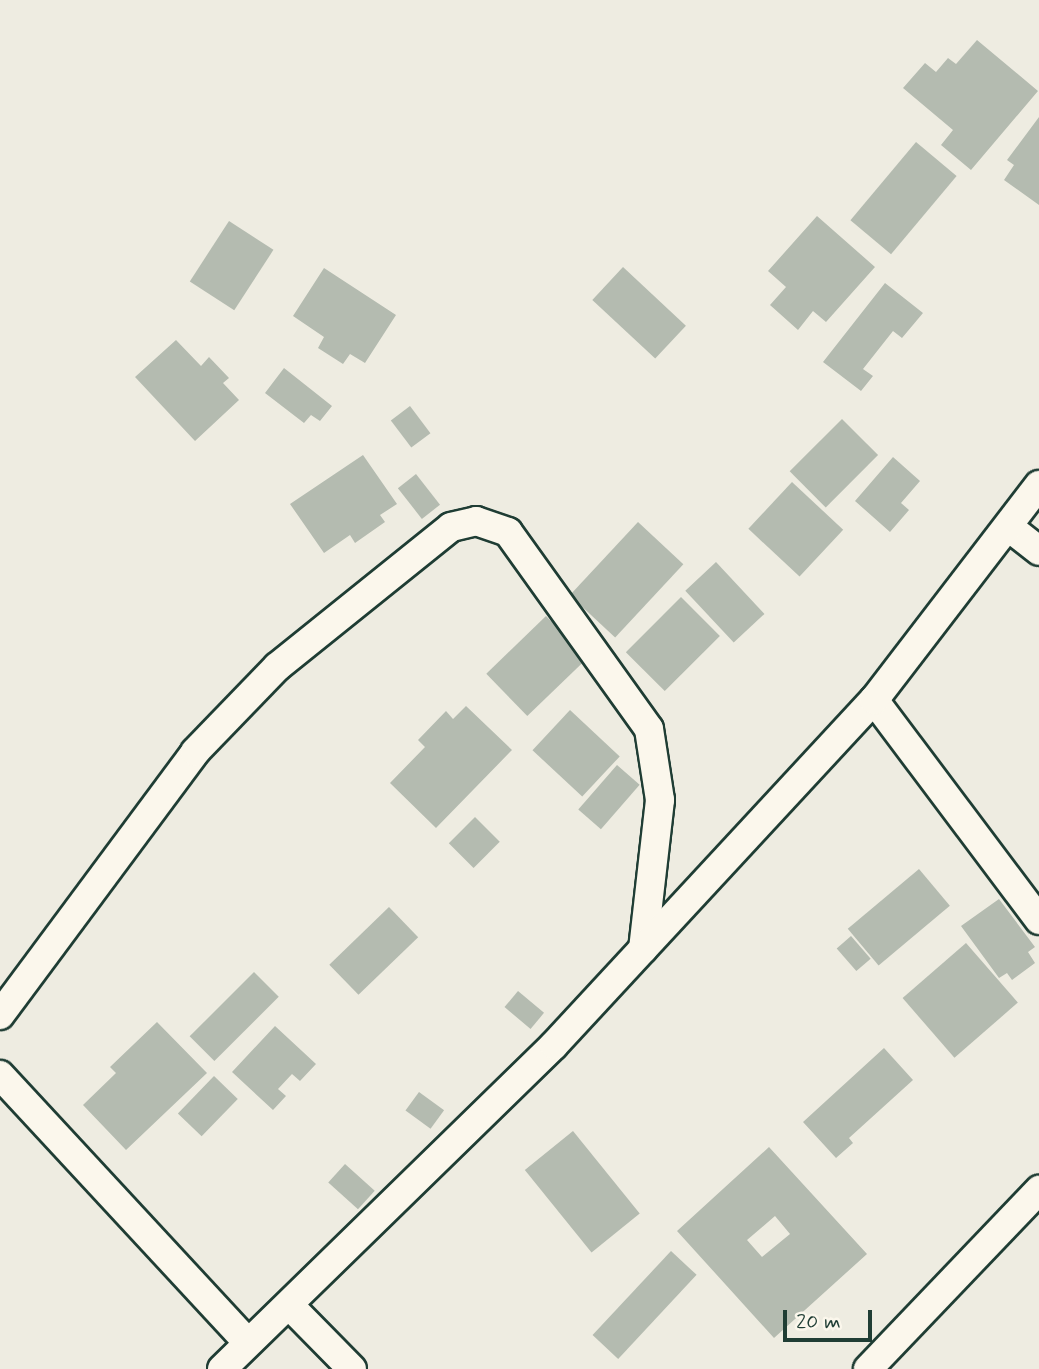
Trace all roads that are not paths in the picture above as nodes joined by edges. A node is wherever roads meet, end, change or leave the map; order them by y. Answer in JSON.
{"nodes":[{"id":1,"x":1039,"y":485,"type":"edge"},
{"id":2,"x":1010,"y":528,"type":"junction"},
{"id":3,"x":1039,"y":551,"type":"edge"},
{"id":4,"x":874,"y":700,"type":"junction"},
{"id":5,"x":1039,"y":920,"type":"edge"},
{"id":6,"x":643,"y":949,"type":"junction"},
{"id":7,"x":0,"y":1015,"type":"edge"},
{"id":8,"x":0,"y":1075,"type":"edge"},
{"id":9,"x":1039,"y":1190,"type":"edge"},
{"id":10,"x":291,"y":1307,"type":"junction"},
{"id":11,"x":247,"y":1342,"type":"junction"},
{"id":12,"x":222,"y":1369,"type":"edge"},
{"id":13,"x":352,"y":1369,"type":"edge"},
{"id":14,"x":868,"y":1369,"type":"edge"}],
"edges":[{"from":1,"to":2,"type":"street"},
{"from":2,"to":3,"type":"street"},
{"from":2,"to":4,"type":"street"},
{"from":4,"to":5,"type":"street"},
{"from":4,"to":6,"type":"street"},
{"from":6,"to":7,"type":"street"},
{"from":6,"to":10,"type":"street"},
{"from":8,"to":11,"type":"street"},
{"from":9,"to":14,"type":"street"},
{"from":10,"to":11,"type":"street"},
{"from":10,"to":13,"type":"street"},
{"from":11,"to":12,"type":"street"}]}
